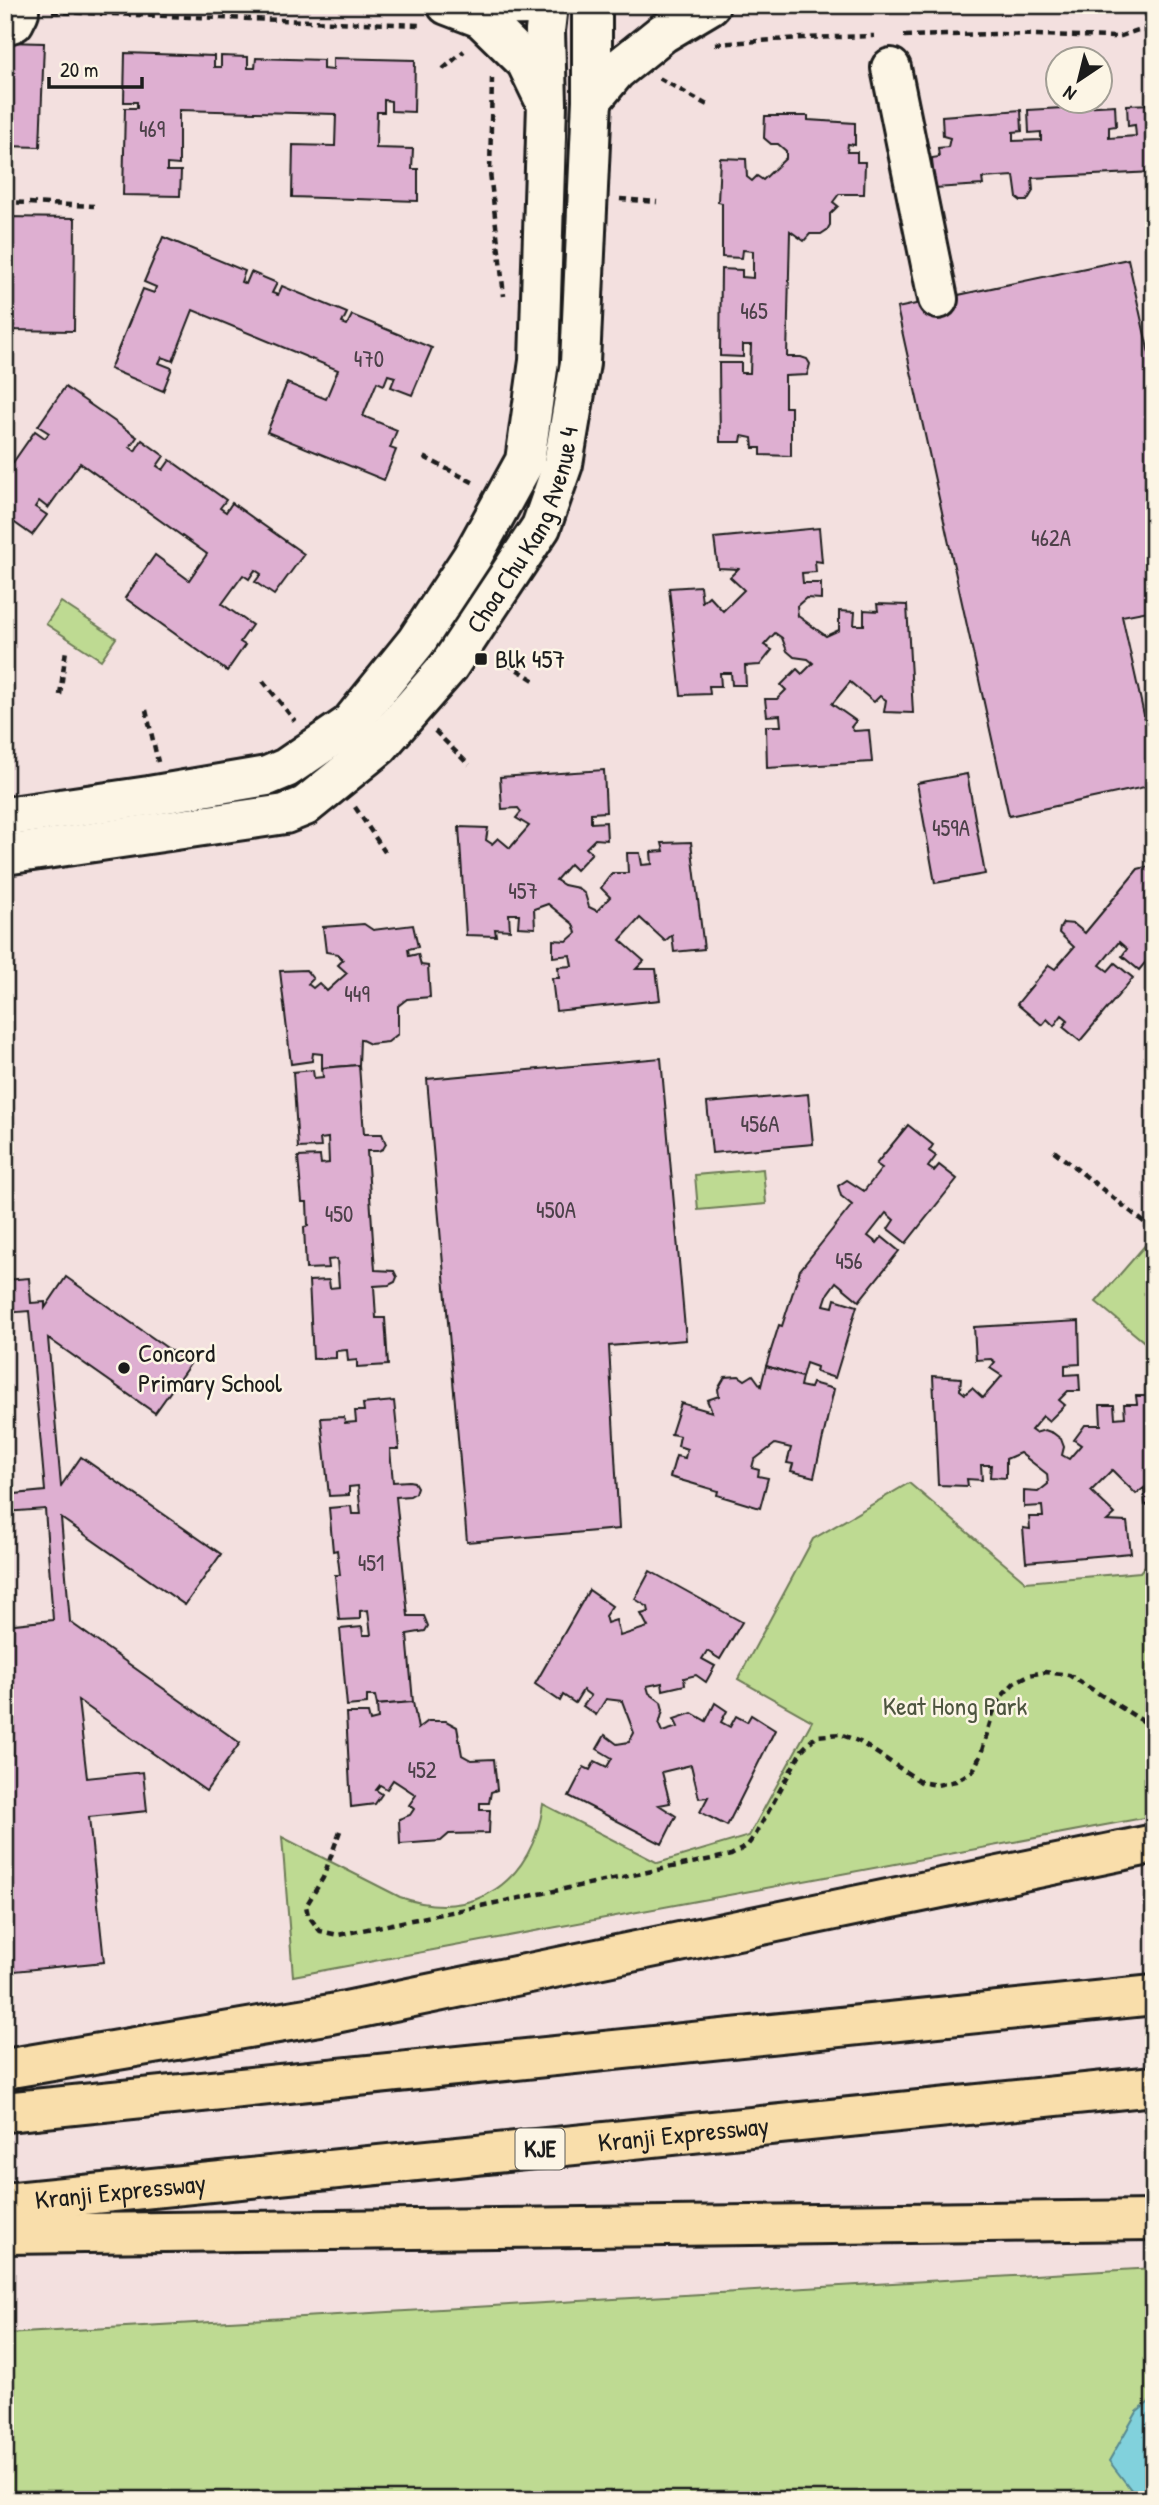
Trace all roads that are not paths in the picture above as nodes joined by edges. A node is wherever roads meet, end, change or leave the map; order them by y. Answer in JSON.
{"nodes":[{"id":1,"x":533,"y":5,"type":"edge"},
{"id":2,"x":548,"y":5,"type":"edge"},
{"id":3,"x":592,"y":5,"type":"edge"},
{"id":4,"x":710,"y":5,"type":"edge"},
{"id":5,"x":438,"y":12,"type":"edge"},
{"id":6,"x":891,"y":68,"type":"dead end"},
{"id":7,"x":592,"y":100,"type":"junction"},
{"id":8,"x":547,"y":104,"type":"junction"},
{"id":9,"x":938,"y":299,"type":"dead end"},
{"id":10,"x":5,"y":817,"type":"edge"},
{"id":11,"x":5,"y":855,"type":"edge"},
{"id":12,"x":1154,"y":1844,"type":"edge"},
{"id":13,"x":1154,"y":1994,"type":"edge"},
{"id":14,"x":5,"y":2069,"type":"edge"},
{"id":15,"x":1154,"y":2086,"type":"edge"},
{"id":16,"x":5,"y":2112,"type":"edge"},
{"id":17,"x":5,"y":2203,"type":"edge"},
{"id":18,"x":1154,"y":2220,"type":"edge"},
{"id":19,"x":5,"y":2234,"type":"edge"}],
"edges":[{"from":1,"to":5,"type":"street"},
{"from":2,"to":8,"type":"street","name":"Choa Chu Kang Avenue 4"},
{"from":3,"to":7,"type":"street","name":"Choa Chu Kang Avenue 4"},
{"from":4,"to":7,"type":"street"},
{"from":5,"to":8,"type":"street"},
{"from":6,"to":9,"type":"street"},
{"from":7,"to":11,"type":"street","name":"Choa Chu Kang Avenue 4"},
{"from":8,"to":10,"type":"street","name":"Choa Chu Kang Avenue 4"},
{"from":12,"to":14,"type":"highway"},
{"from":13,"to":16,"type":"highway"},
{"from":15,"to":17,"type":"highway","name":"Kranji Expressway","number":"KJE"},
{"from":18,"to":19,"type":"highway"}]}
